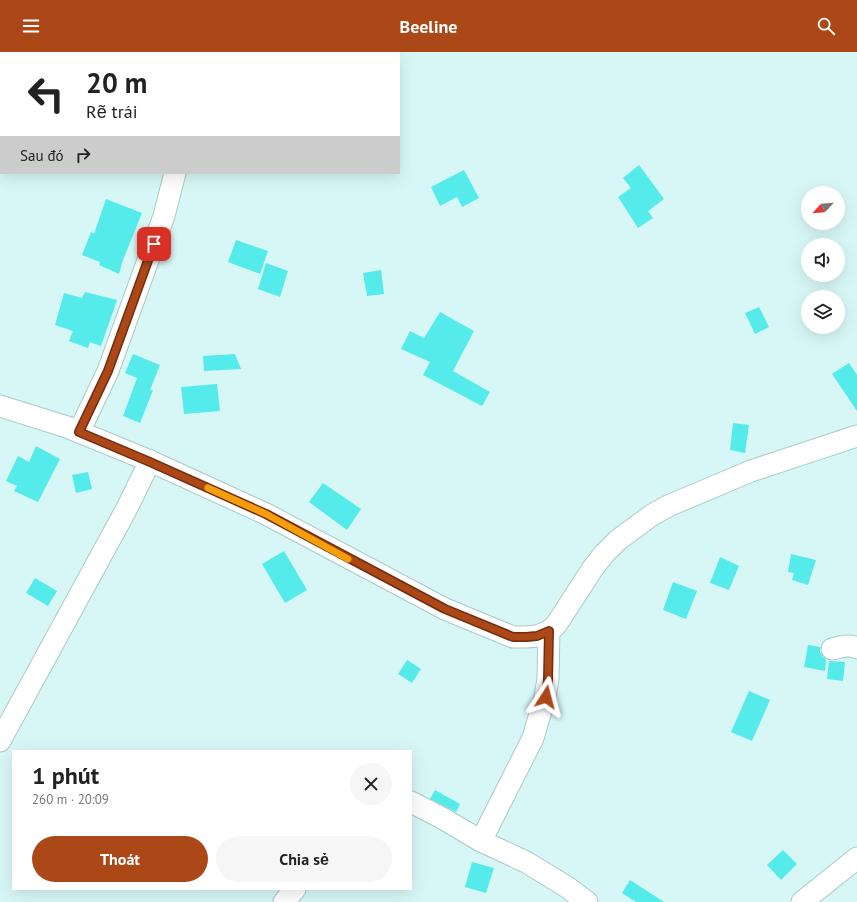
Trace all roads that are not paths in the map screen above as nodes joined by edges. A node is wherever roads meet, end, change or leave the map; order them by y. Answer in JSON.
{"nodes":[{"id":1,"x":175,"y":174,"type":"edge"},
{"id":2,"x":0,"y":406,"type":"edge"},
{"id":3,"x":79,"y":432,"type":"junction"},
{"id":4,"x":857,"y":436,"type":"edge"},
{"id":5,"x":150,"y":462,"type":"junction"},
{"id":6,"x":549,"y":631,"type":"junction"},
{"id":7,"x":857,"y":648,"type":"edge"},
{"id":8,"x":832,"y":649,"type":"dead end"},
{"id":9,"x":0,"y":741,"type":"edge"},
{"id":10,"x":412,"y":803,"type":"edge"},
{"id":11,"x":482,"y":841,"type":"junction"},
{"id":12,"x":857,"y":858,"type":"edge"},
{"id":13,"x":294,"y":890,"type":"edge"},
{"id":14,"x":284,"y":902,"type":"edge"},
{"id":15,"x":587,"y":902,"type":"edge"},
{"id":16,"x":802,"y":902,"type":"edge"}],
"edges":[{"from":1,"to":3,"type":"street"},
{"from":2,"to":3,"type":"street"},
{"from":3,"to":5,"type":"street"},
{"from":4,"to":6,"type":"street"},
{"from":5,"to":6,"type":"street"},
{"from":5,"to":9,"type":"street"},
{"from":6,"to":11,"type":"street"},
{"from":7,"to":8,"type":"street"},
{"from":10,"to":11,"type":"street"},
{"from":11,"to":15,"type":"street"},
{"from":12,"to":16,"type":"street"},
{"from":13,"to":14,"type":"street"}]}
